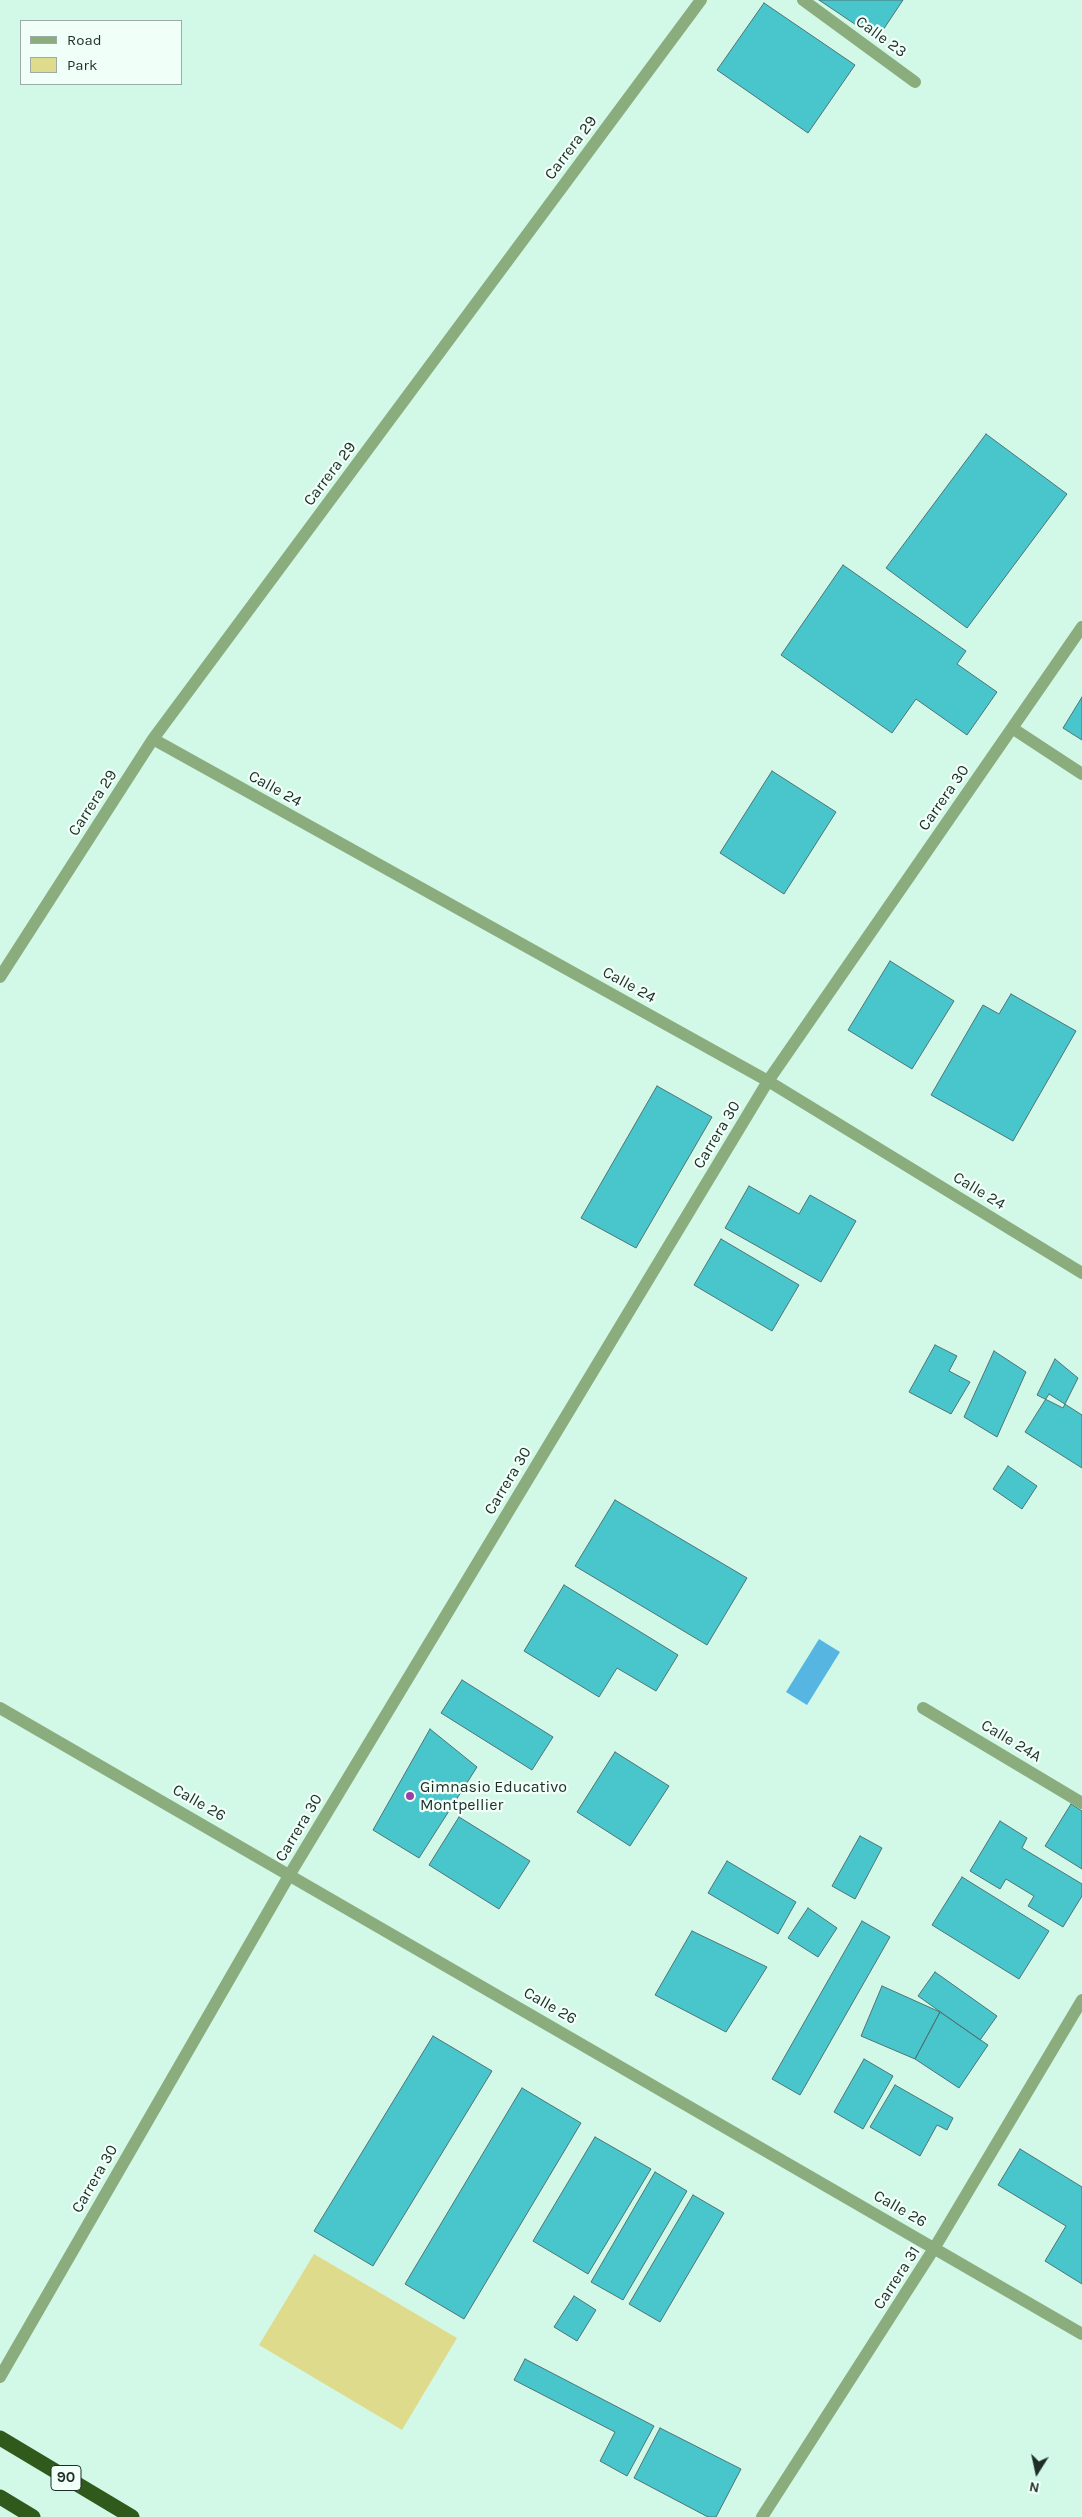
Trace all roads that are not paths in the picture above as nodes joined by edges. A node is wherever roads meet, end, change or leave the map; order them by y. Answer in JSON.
{"nodes":[{"id":1,"x":701,"y":0,"type":"edge"},
{"id":2,"x":803,"y":0,"type":"edge"},
{"id":3,"x":915,"y":82,"type":"dead end"},
{"id":4,"x":1082,"y":627,"type":"edge"},
{"id":5,"x":1012,"y":728,"type":"junction"},
{"id":6,"x":153,"y":739,"type":"junction"},
{"id":7,"x":1082,"y":774,"type":"edge"},
{"id":8,"x":0,"y":977,"type":"edge"},
{"id":9,"x":768,"y":1081,"type":"junction"},
{"id":10,"x":1082,"y":1273,"type":"edge"},
{"id":11,"x":0,"y":1708,"type":"edge"},
{"id":12,"x":923,"y":1708,"type":"dead end"},
{"id":13,"x":1082,"y":1803,"type":"edge"},
{"id":14,"x":290,"y":1874,"type":"junction"},
{"id":15,"x":1082,"y":2000,"type":"edge"},
{"id":16,"x":935,"y":2248,"type":"junction"},
{"id":17,"x":1082,"y":2334,"type":"edge"},
{"id":18,"x":0,"y":2376,"type":"edge"},
{"id":19,"x":0,"y":2438,"type":"edge"},
{"id":20,"x":0,"y":2497,"type":"edge"},
{"id":21,"x":33,"y":2517,"type":"edge"},
{"id":22,"x":132,"y":2517,"type":"edge"},
{"id":23,"x":762,"y":2517,"type":"edge"}],
"edges":[{"from":1,"to":6,"type":"street","name":"Carrera 29"},
{"from":2,"to":3,"type":"street","name":"Calle 23"},
{"from":4,"to":5,"type":"street","name":"Carrera 30"},
{"from":5,"to":7,"type":"street"},
{"from":5,"to":9,"type":"street","name":"Carrera 30"},
{"from":6,"to":8,"type":"street","name":"Carrera 29"},
{"from":6,"to":9,"type":"street","name":"Calle 24"},
{"from":9,"to":10,"type":"street","name":"Calle 24"},
{"from":9,"to":14,"type":"street","name":"Carrera 30"},
{"from":11,"to":14,"type":"street","name":"Calle 26"},
{"from":12,"to":13,"type":"street","name":"Calle 24A"},
{"from":14,"to":16,"type":"street","name":"Calle 26"},
{"from":14,"to":18,"type":"street","name":"Carrera 30"},
{"from":15,"to":16,"type":"street","name":"Carrera 31"},
{"from":16,"to":17,"type":"street","name":"Calle 26"},
{"from":16,"to":23,"type":"street","name":"Carrera 31"},
{"from":19,"to":22,"type":"highway","number":"90"},
{"from":20,"to":21,"type":"highway"}]}
